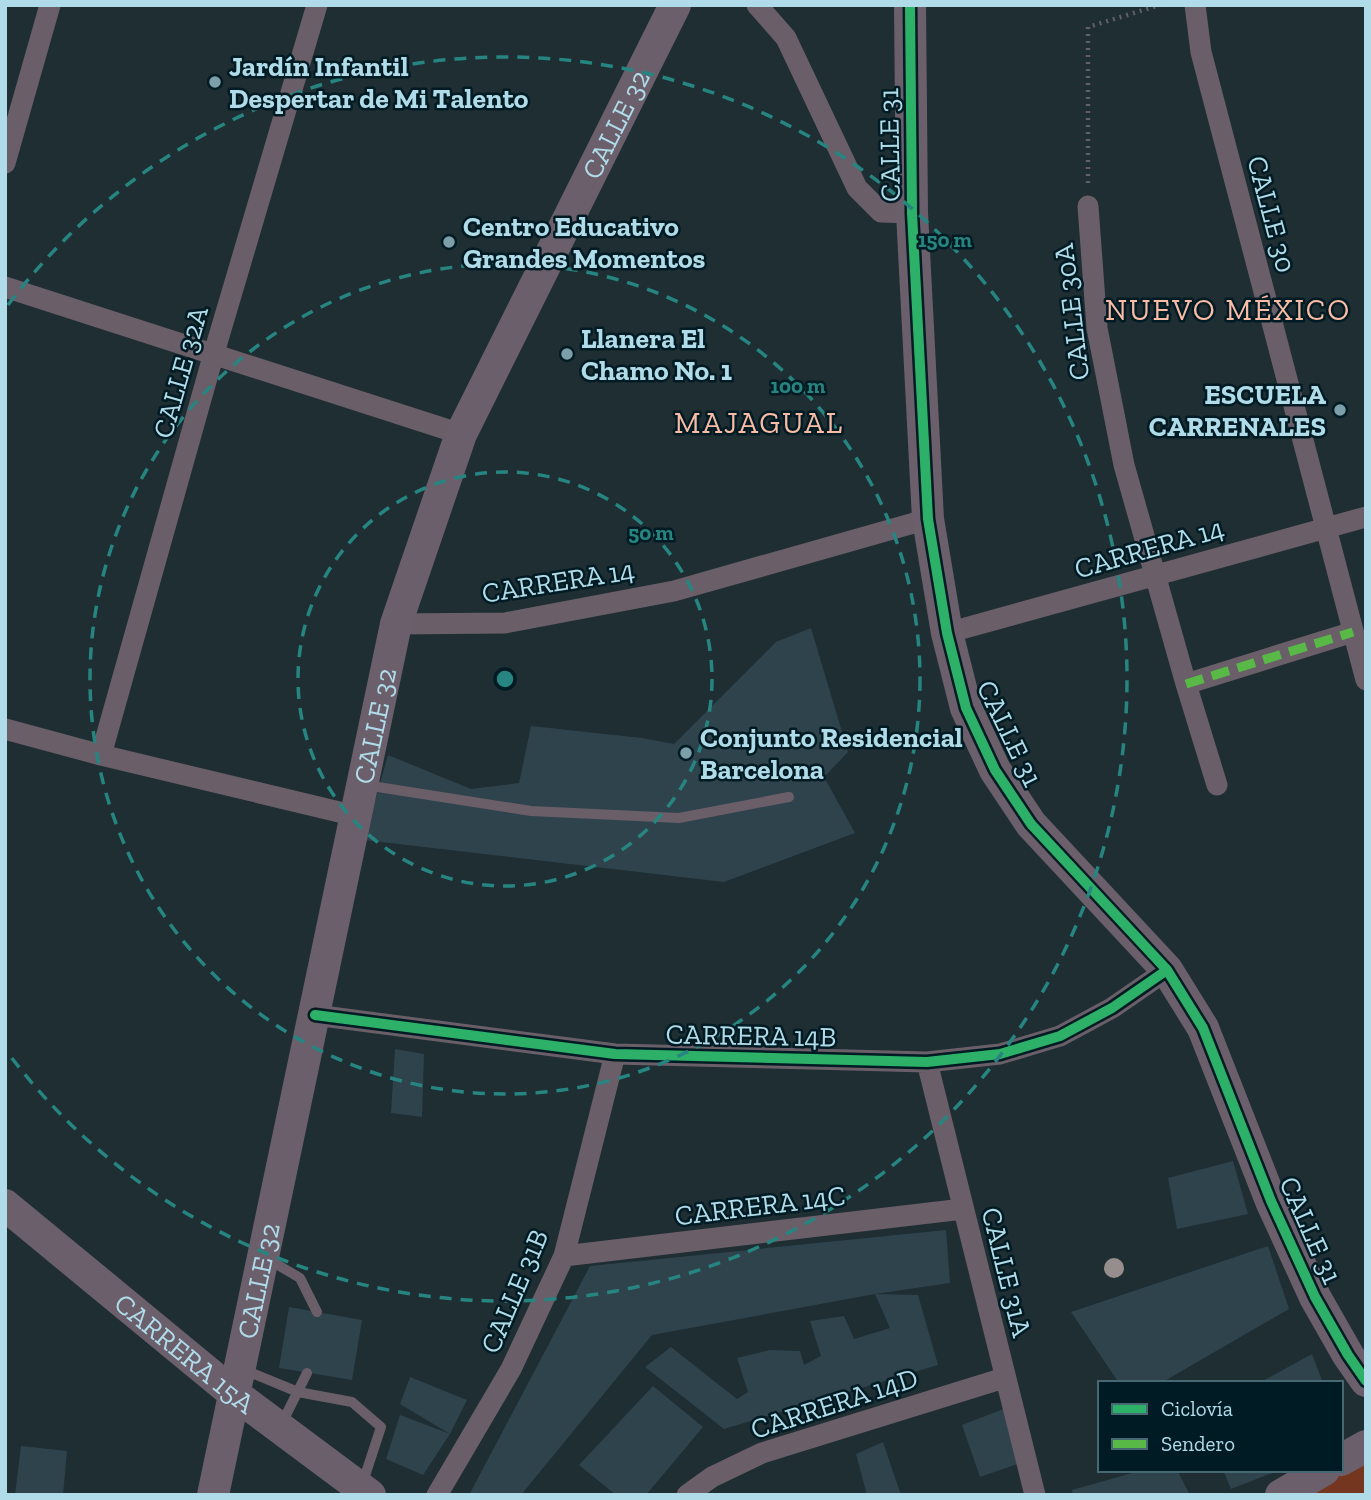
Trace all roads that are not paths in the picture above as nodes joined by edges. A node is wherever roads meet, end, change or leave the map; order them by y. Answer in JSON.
{"nodes":[{"id":1,"x":50,"y":5,"type":"edge"},
{"id":2,"x":317,"y":5,"type":"edge"},
{"id":3,"x":757,"y":5,"type":"edge"},
{"id":4,"x":910,"y":5,"type":"edge"},
{"id":5,"x":1195,"y":5,"type":"edge"},
{"id":6,"x":670,"y":6,"type":"edge"},
{"id":7,"x":5,"y":163,"type":"edge"},
{"id":8,"x":1088,"y":206,"type":"road end"},
{"id":9,"x":912,"y":213,"type":"junction"},
{"id":10,"x":5,"y":287,"type":"edge"},
{"id":11,"x":214,"y":353,"type":"junction"},
{"id":12,"x":461,"y":434,"type":"junction"},
{"id":13,"x":1366,"y":517,"type":"edge"},
{"id":14,"x":928,"y":519,"type":"junction"},
{"id":15,"x":1325,"y":528,"type":"junction"},
{"id":16,"x":1156,"y":575,"type":"junction"},
{"id":17,"x":397,"y":624,"type":"junction"},
{"id":18,"x":1353,"y":632,"type":"junction"},
{"id":19,"x":947,"y":633,"type":"junction"},
{"id":20,"x":1366,"y":680,"type":"edge"},
{"id":21,"x":1186,"y":684,"type":"junction"},
{"id":22,"x":5,"y":729,"type":"edge"},
{"id":23,"x":101,"y":755,"type":"junction"},
{"id":24,"x":363,"y":785,"type":"junction"},
{"id":25,"x":1217,"y":785,"type":"dead end"},
{"id":26,"x":789,"y":797,"type":"dead end"},
{"id":27,"x":356,"y":816,"type":"junction"},
{"id":28,"x":1167,"y":970,"type":"junction"},
{"id":29,"x":315,"y":1014,"type":"junction"},
{"id":30,"x":615,"y":1054,"type":"junction"},
{"id":31,"x":927,"y":1062,"type":"junction"},
{"id":32,"x":5,"y":1205,"type":"edge"},
{"id":33,"x":963,"y":1209,"type":"junction"},
{"id":34,"x":263,"y":1256,"type":"junction"},
{"id":35,"x":564,"y":1256,"type":"junction"},
{"id":36,"x":317,"y":1312,"type":"dead end"},
{"id":37,"x":307,"y":1373,"type":"dead end"},
{"id":38,"x":1004,"y":1378,"type":"junction"},
{"id":39,"x":236,"y":1380,"type":"junction"},
{"id":40,"x":1366,"y":1381,"type":"edge"},
{"id":41,"x":298,"y":1392,"type":"junction"},
{"id":42,"x":280,"y":1427,"type":"junction"},
{"id":43,"x":1366,"y":1446,"type":"edge"},
{"id":44,"x":1343,"y":1459,"type":"edge"},
{"id":45,"x":1321,"y":1472,"type":"edge"},
{"id":46,"x":366,"y":1491,"type":"edge"},
{"id":47,"x":213,"y":1495,"type":"edge"},
{"id":48,"x":437,"y":1495,"type":"edge"},
{"id":49,"x":687,"y":1495,"type":"edge"},
{"id":50,"x":1035,"y":1495,"type":"edge"},
{"id":51,"x":1281,"y":1495,"type":"edge"}],
"edges":[{"from":1,"to":7,"type":"street"},
{"from":2,"to":11,"type":"street","name":"CALLE 32A"},
{"from":3,"to":9,"type":"street"},
{"from":4,"to":9,"type":"street","name":"CALLE 31"},
{"from":5,"to":15,"type":"street","name":"CALLE 30"},
{"from":6,"to":12,"type":"street","name":"CALLE 32"},
{"from":8,"to":16,"type":"street","name":"CALLE 30A"},
{"from":9,"to":14,"type":"street","name":"CALLE 31"},
{"from":10,"to":11,"type":"street"},
{"from":11,"to":12,"type":"street"},
{"from":11,"to":23,"type":"street","name":"CALLE 32A"},
{"from":12,"to":17,"type":"street","name":"CALLE 32"},
{"from":13,"to":15,"type":"street","name":"CARRERA 14"},
{"from":14,"to":17,"type":"street","name":"CARRERA 14"},
{"from":14,"to":19,"type":"street","name":"CALLE 31"},
{"from":15,"to":16,"type":"street","name":"CARRERA 14"},
{"from":15,"to":18,"type":"street","name":"CALLE 30"},
{"from":16,"to":19,"type":"street","name":"CARRERA 14"},
{"from":16,"to":21,"type":"street","name":"CALLE 30A"},
{"from":17,"to":24,"type":"street","name":"CALLE 32"},
{"from":18,"to":20,"type":"street","name":"CALLE 30"},
{"from":18,"to":21,"type":"street"},
{"from":19,"to":28,"type":"street","name":"CALLE 31"},
{"from":21,"to":25,"type":"street","name":"CALLE 30A"},
{"from":22,"to":23,"type":"street"},
{"from":23,"to":27,"type":"street"},
{"from":24,"to":26,"type":"lane"},
{"from":24,"to":27,"type":"street","name":"CALLE 32"},
{"from":27,"to":29,"type":"street","name":"CALLE 32"},
{"from":28,"to":31,"type":"street","name":"CARRERA 14B"},
{"from":28,"to":40,"type":"street","name":"CALLE 31"},
{"from":29,"to":30,"type":"street","name":"CARRERA 14B"},
{"from":29,"to":34,"type":"street","name":"CALLE 32"},
{"from":30,"to":31,"type":"street","name":"CARRERA 14B"},
{"from":30,"to":35,"type":"street","name":"CALLE 31B"},
{"from":31,"to":33,"type":"street","name":"CALLE 31A"},
{"from":32,"to":39,"type":"street","name":"CARRERA 15A"},
{"from":33,"to":35,"type":"street","name":"CARRERA 14C"},
{"from":33,"to":38,"type":"street","name":"CALLE 31A"},
{"from":34,"to":36,"type":"lane"},
{"from":34,"to":39,"type":"street","name":"CALLE 32"},
{"from":35,"to":48,"type":"street","name":"CALLE 31B"},
{"from":37,"to":41,"type":"lane"},
{"from":38,"to":49,"type":"street","name":"CARRERA 14D"},
{"from":38,"to":50,"type":"street","name":"CALLE 31A"},
{"from":39,"to":41,"type":"lane"},
{"from":39,"to":42,"type":"street","name":"CARRERA 15A"},
{"from":39,"to":47,"type":"street","name":"CALLE 32"},
{"from":41,"to":42,"type":"lane"},
{"from":41,"to":46,"type":"lane"},
{"from":42,"to":46,"type":"street","name":"CARRERA 15A"},
{"from":43,"to":44,"type":"street"},
{"from":45,"to":51,"type":"street"}]}
